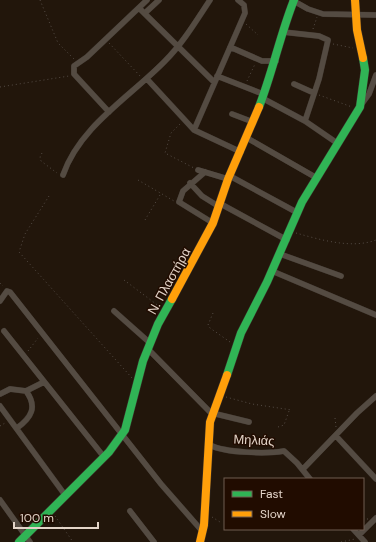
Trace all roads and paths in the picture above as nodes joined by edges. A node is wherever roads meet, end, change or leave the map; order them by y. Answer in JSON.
{"nodes":[{"id":1,"x":40,"y":0,"type":"edge"},
{"id":2,"x":147,"y":0,"type":"edge"},
{"id":3,"x":159,"y":0,"type":"edge"},
{"id":4,"x":210,"y":0,"type":"edge"},
{"id":5,"x":238,"y":0,"type":"edge"},
{"id":6,"x":293,"y":0,"type":"edge"},
{"id":7,"x":355,"y":0,"type":"edge"},
{"id":8,"x":139,"y":8,"type":"junction"},
{"id":9,"x":146,"y":13,"type":"junction"},
{"id":10,"x":318,"y":13,"type":"junction"},
{"id":11,"x":356,"y":15,"type":"junction"},
{"id":12,"x":376,"y":15,"type":"edge"},
{"id":13,"x":241,"y":20,"type":"junction"},
{"id":14,"x":283,"y":32,"type":"junction"},
{"id":15,"x":258,"y":34,"type":"dead end"},
{"id":16,"x":310,"y":36,"type":"junction"},
{"id":17,"x":105,"y":40,"type":"junction"},
{"id":18,"x":328,"y":42,"type":"junction"},
{"id":19,"x":179,"y":47,"type":"junction"},
{"id":20,"x":230,"y":47,"type":"junction"},
{"id":21,"x":360,"y":47,"type":"junction"},
{"id":22,"x":257,"y":60,"type":"junction"},
{"id":23,"x":276,"y":61,"type":"junction"},
{"id":24,"x":78,"y":63,"type":"junction"},
{"id":25,"x":76,"y":75,"type":"junction"},
{"id":26,"x":376,"y":75,"type":"edge"},
{"id":27,"x":217,"y":76,"type":"junction"},
{"id":28,"x":147,"y":79,"type":"junction"},
{"id":29,"x":214,"y":82,"type":"junction"},
{"id":30,"x":294,"y":84,"type":"dead end"},
{"id":31,"x":244,"y":86,"type":"junction"},
{"id":32,"x":0,"y":87,"type":"edge"},
{"id":33,"x":314,"y":93,"type":"junction"},
{"id":34,"x":262,"y":96,"type":"junction"},
{"id":35,"x":359,"y":108,"type":"junction"},
{"id":36,"x":109,"y":112,"type":"junction"},
{"id":37,"x":232,"y":114,"type":"dead end"},
{"id":38,"x":184,"y":121,"type":"junction"},
{"id":39,"x":305,"y":121,"type":"junction"},
{"id":40,"x":253,"y":122,"type":"junction"},
{"id":41,"x":194,"y":130,"type":"junction"},
{"id":42,"x":247,"y":138,"type":"junction"},
{"id":43,"x":338,"y":143,"type":"junction"},
{"id":44,"x":241,"y":152,"type":"junction"},
{"id":45,"x":42,"y":153,"type":"dead end"},
{"id":46,"x":198,"y":170,"type":"joint"},
{"id":47,"x":205,"y":172,"type":"junction"},
{"id":48,"x":63,"y":175,"type":"joint"},
{"id":49,"x":316,"y":177,"type":"junction"},
{"id":50,"x":229,"y":178,"type":"junction"},
{"id":51,"x":138,"y":180,"type":"dead end"},
{"id":52,"x":190,"y":183,"type":"junction"},
{"id":53,"x":161,"y":194,"type":"junction"},
{"id":54,"x":49,"y":196,"type":"dead end"},
{"id":55,"x":179,"y":202,"type":"junction"},
{"id":56,"x":219,"y":204,"type":"junction"},
{"id":57,"x":298,"y":213,"type":"junction"},
{"id":58,"x":145,"y":220,"type":"dead end"},
{"id":59,"x":213,"y":223,"type":"junction"},
{"id":60,"x":290,"y":231,"type":"junction"},
{"id":61,"x":287,"y":240,"type":"junction"},
{"id":62,"x":376,"y":240,"type":"edge"},
{"id":63,"x":280,"y":254,"type":"junction"},
{"id":64,"x":272,"y":272,"type":"junction"},
{"id":65,"x":341,"y":276,"type":"dead end"},
{"id":66,"x":124,"y":280,"type":"dead end"},
{"id":67,"x":0,"y":301,"type":"edge"},
{"id":68,"x":166,"y":310,"type":"junction"},
{"id":69,"x":114,"y":311,"type":"dead end"},
{"id":70,"x":213,"y":313,"type":"dead end"},
{"id":71,"x":376,"y":315,"type":"edge"},
{"id":72,"x":4,"y":331,"type":"dead end"},
{"id":73,"x":42,"y":332,"type":"junction"},
{"id":74,"x":149,"y":346,"type":"junction"},
{"id":75,"x":236,"y":346,"type":"junction"},
{"id":76,"x":24,"y":356,"type":"junction"},
{"id":77,"x":44,"y":382,"type":"junction"},
{"id":78,"x":137,"y":382,"type":"junction"},
{"id":79,"x":26,"y":391,"type":"junction"},
{"id":80,"x":0,"y":394,"type":"edge"},
{"id":81,"x":219,"y":394,"type":"junction"},
{"id":82,"x":375,"y":397,"type":"edge"},
{"id":83,"x":0,"y":406,"type":"edge"},
{"id":84,"x":290,"y":410,"type":"junction"},
{"id":85,"x":292,"y":410,"type":"dead end"},
{"id":86,"x":212,"y":414,"type":"junction"},
{"id":87,"x":249,"y":422,"type":"dead end"},
{"id":88,"x":278,"y":426,"type":"dead end"},
{"id":89,"x":16,"y":428,"type":"junction"},
{"id":90,"x":122,"y":435,"type":"junction"},
{"id":91,"x":336,"y":436,"type":"junction"},
{"id":92,"x":210,"y":445,"type":"junction"},
{"id":93,"x":104,"y":457,"type":"junction"},
{"id":94,"x":303,"y":469,"type":"junction"},
{"id":95,"x":309,"y":478,"type":"edge"},
{"id":96,"x":376,"y":479,"type":"edge"},
{"id":97,"x":65,"y":495,"type":"junction"},
{"id":98,"x":0,"y":500,"type":"edge"},
{"id":99,"x":50,"y":510,"type":"junction"},
{"id":100,"x":130,"y":511,"type":"dead end"},
{"id":101,"x":205,"y":512,"type":"junction"},
{"id":102,"x":376,"y":518,"type":"edge"},
{"id":103,"x":220,"y":522,"type":"dead end"},
{"id":104,"x":354,"y":530,"type":"edge"},
{"id":105,"x":203,"y":532,"type":"junction"},
{"id":106,"x":362,"y":538,"type":"edge"},
{"id":107,"x":28,"y":539,"type":"edge"},
{"id":108,"x":19,"y":542,"type":"edge"},
{"id":109,"x":73,"y":542,"type":"edge"},
{"id":110,"x":154,"y":542,"type":"edge"},
{"id":111,"x":200,"y":542,"type":"edge"},
{"id":112,"x":341,"y":542,"type":"edge"}],
"edges":[{"from":1,"to":24,"type":"path"},
{"from":2,"to":8,"type":"street"},
{"from":3,"to":9,"type":"street"},
{"from":4,"to":19,"type":"street"},
{"from":5,"to":13,"type":"street"},
{"from":6,"to":10,"type":"street"},
{"from":6,"to":14,"type":"street","name":"Ν. Πλαστήρα"},
{"from":7,"to":11,"type":"street"},
{"from":8,"to":9,"type":"street"},
{"from":8,"to":17,"type":"street"},
{"from":9,"to":19,"type":"street"},
{"from":10,"to":11,"type":"street"},
{"from":10,"to":16,"type":"path"},
{"from":11,"to":12,"type":"street"},
{"from":11,"to":21,"type":"street"},
{"from":13,"to":15,"type":"path"},
{"from":13,"to":20,"type":"street"},
{"from":14,"to":16,"type":"street"},
{"from":14,"to":23,"type":"street","name":"Ν. Πλαστήρα"},
{"from":16,"to":18,"type":"street"},
{"from":17,"to":24,"type":"street"},
{"from":17,"to":28,"type":"path"},
{"from":18,"to":21,"type":"path"},
{"from":18,"to":33,"type":"street"},
{"from":19,"to":28,"type":"street"},
{"from":19,"to":29,"type":"street"},
{"from":20,"to":22,"type":"street"},
{"from":20,"to":27,"type":"street"},
{"from":21,"to":35,"type":"street"},
{"from":22,"to":23,"type":"street"},
{"from":22,"to":31,"type":"path"},
{"from":23,"to":34,"type":"street","name":"Ν. Πλαστήρα"},
{"from":24,"to":25,"type":"street"},
{"from":25,"to":32,"type":"path"},
{"from":25,"to":36,"type":"street"},
{"from":26,"to":35,"type":"street"},
{"from":27,"to":29,"type":"street"},
{"from":27,"to":31,"type":"street"},
{"from":28,"to":36,"type":"street"},
{"from":28,"to":38,"type":"street"},
{"from":29,"to":41,"type":"street"},
{"from":30,"to":33,"type":"street"},
{"from":31,"to":34,"type":"street"},
{"from":33,"to":35,"type":"path"},
{"from":33,"to":39,"type":"street"},
{"from":34,"to":39,"type":"street"},
{"from":34,"to":40,"type":"street","name":"Ν. Πλαστήρα"},
{"from":35,"to":43,"type":"street"},
{"from":36,"to":48,"type":"street"},
{"from":37,"to":40,"type":"street"},
{"from":38,"to":41,"type":"street"},
{"from":38,"to":46,"type":"path"},
{"from":39,"to":43,"type":"street"},
{"from":40,"to":42,"type":"street","name":"Ν. Πλαστήρα"},
{"from":41,"to":44,"type":"street"},
{"from":42,"to":44,"type":"street","name":"Ν. Πλαστήρα"},
{"from":42,"to":49,"type":"street"},
{"from":43,"to":49,"type":"street"},
{"from":44,"to":50,"type":"street","name":"Ν. Πλαστήρα"},
{"from":45,"to":48,"type":"path"},
{"from":46,"to":47,"type":"street"},
{"from":47,"to":50,"type":"street"},
{"from":47,"to":52,"type":"street"},
{"from":49,"to":57,"type":"street"},
{"from":50,"to":56,"type":"street","name":"Ν. Πλαστήρα"},
{"from":50,"to":57,"type":"street"},
{"from":51,"to":53,"type":"path"},
{"from":52,"to":55,"type":"street"},
{"from":52,"to":56,"type":"street"},
{"from":53,"to":55,"type":"path"},
{"from":53,"to":58,"type":"path"},
{"from":54,"to":78,"type":"path"},
{"from":55,"to":59,"type":"street"},
{"from":56,"to":59,"type":"street","name":"Ν. Πλαστήρα"},
{"from":56,"to":61,"type":"street"},
{"from":57,"to":60,"type":"street"},
{"from":59,"to":68,"type":"street","name":"Ν. Πλαστήρα"},
{"from":60,"to":61,"type":"street"},
{"from":60,"to":62,"type":"path"},
{"from":61,"to":63,"type":"street"},
{"from":63,"to":64,"type":"street"},
{"from":63,"to":65,"type":"street"},
{"from":64,"to":71,"type":"street"},
{"from":64,"to":75,"type":"street"},
{"from":66,"to":68,"type":"path"},
{"from":67,"to":73,"type":"street"},
{"from":68,"to":74,"type":"street","name":"Ν. Πλαστήρα"},
{"from":69,"to":74,"type":"street"},
{"from":70,"to":75,"type":"path"},
{"from":72,"to":76,"type":"street"},
{"from":73,"to":76,"type":"path"},
{"from":73,"to":90,"type":"street"},
{"from":74,"to":78,"type":"street","name":"Ν. Πλαστήρα"},
{"from":74,"to":86,"type":"street"},
{"from":75,"to":81,"type":"street"},
{"from":76,"to":77,"type":"street"},
{"from":77,"to":79,"type":"street"},
{"from":77,"to":93,"type":"street"},
{"from":78,"to":90,"type":"street","name":"Ν. Πλαστήρα"},
{"from":79,"to":80,"type":"street"},
{"from":79,"to":89,"type":"street"},
{"from":81,"to":84,"type":"path"},
{"from":81,"to":86,"type":"street"},
{"from":82,"to":91,"type":"street"},
{"from":83,"to":89,"type":"street"},
{"from":84,"to":85,"type":"path"},
{"from":84,"to":88,"type":"path"},
{"from":86,"to":87,"type":"street"},
{"from":86,"to":92,"type":"street"},
{"from":89,"to":97,"type":"street"},
{"from":90,"to":93,"type":"street","name":"Ν. Πλαστήρα"},
{"from":90,"to":105,"type":"street"},
{"from":91,"to":94,"type":"street"},
{"from":91,"to":96,"type":"street"},
{"from":92,"to":94,"type":"street","name":"Μηλιάς"},
{"from":92,"to":101,"type":"street"},
{"from":93,"to":97,"type":"street","name":"Ν. Πλαστήρα"},
{"from":94,"to":95,"type":"street","name":"Μηλιάς"},
{"from":97,"to":99,"type":"street","name":"Ν. Πλαστήρα"},
{"from":98,"to":107,"type":"street"},
{"from":99,"to":107,"type":"street","name":"Ν. Πλαστήρα"},
{"from":99,"to":109,"type":"path"},
{"from":100,"to":110,"type":"street"},
{"from":101,"to":103,"type":"path"},
{"from":101,"to":105,"type":"street"},
{"from":102,"to":106,"type":"street"},
{"from":104,"to":106,"type":"street"},
{"from":105,"to":111,"type":"street"},
{"from":106,"to":112,"type":"path"},
{"from":107,"to":108,"type":"street","name":"Ν. Πλαστήρα"}]}
